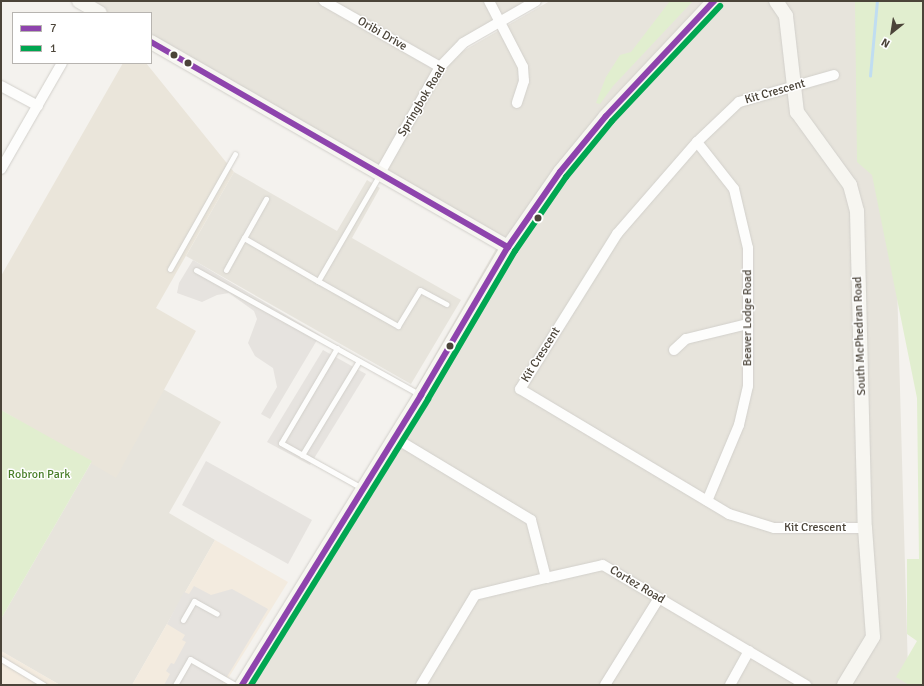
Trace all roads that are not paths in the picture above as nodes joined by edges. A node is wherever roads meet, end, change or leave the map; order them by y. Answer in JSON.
{"nodes":[{"id":1,"x":79,"y":1,"type":"edge"},
{"id":2,"x":324,"y":1,"type":"edge"},
{"id":3,"x":489,"y":1,"type":"edge"},
{"id":4,"x":536,"y":1,"type":"edge"},
{"id":5,"x":714,"y":1,"type":"edge"},
{"id":6,"x":776,"y":1,"type":"edge"},
{"id":7,"x":95,"y":9,"type":"edge"},
{"id":8,"x":501,"y":22,"type":"junction"},
{"id":9,"x":152,"y":43,"type":"edge"},
{"id":10,"x":61,"y":64,"type":"edge"},
{"id":11,"x":440,"y":67,"type":"junction"},
{"id":12,"x":834,"y":74,"type":"dead end"},
{"id":13,"x":1,"y":86,"type":"edge"},
{"id":14,"x":794,"y":87,"type":"junction"},
{"id":15,"x":517,"y":103,"type":"dead end"},
{"id":16,"x":38,"y":106,"type":"junction"},
{"id":17,"x":697,"y":142,"type":"junction"},
{"id":18,"x":235,"y":154,"type":"dead end"},
{"id":19,"x":1,"y":169,"type":"edge"},
{"id":20,"x":380,"y":173,"type":"junction"},
{"id":21,"x":266,"y":200,"type":"dead end"},
{"id":22,"x":244,"y":238,"type":"junction"},
{"id":23,"x":508,"y":247,"type":"junction"},
{"id":24,"x":170,"y":269,"type":"dead end"},
{"id":25,"x":196,"y":270,"type":"dead end"},
{"id":26,"x":226,"y":270,"type":"dead end"},
{"id":27,"x":318,"y":281,"type":"junction"},
{"id":28,"x":446,"y":304,"type":"dead end"},
{"id":29,"x":748,"y":324,"type":"junction"},
{"id":30,"x":337,"y":348,"type":"junction"},
{"id":31,"x":674,"y":350,"type":"dead end"},
{"id":32,"x":360,"y":361,"type":"junction"},
{"id":33,"x":421,"y":395,"type":"junction"},
{"id":34,"x":395,"y":438,"type":"junction"},
{"id":35,"x":302,"y":455,"type":"junction"},
{"id":36,"x":364,"y":489,"type":"junction"},
{"id":37,"x":707,"y":501,"type":"junction"},
{"id":38,"x":865,"y":528,"type":"junction"},
{"id":39,"x":546,"y":578,"type":"junction"},
{"id":40,"x":659,"y":598,"type":"junction"},
{"id":41,"x":217,"y":614,"type":"dead end"},
{"id":42,"x":184,"y":620,"type":"dead end"},
{"id":43,"x":750,"y":651,"type":"junction"},
{"id":44,"x":1,"y":659,"type":"edge"},
{"id":45,"x":44,"y":685,"type":"edge"},
{"id":46,"x":175,"y":685,"type":"edge"},
{"id":47,"x":235,"y":685,"type":"edge"},
{"id":48,"x":242,"y":685,"type":"edge"},
{"id":49,"x":420,"y":685,"type":"edge"},
{"id":50,"x":605,"y":685,"type":"edge"},
{"id":51,"x":730,"y":685,"type":"edge"},
{"id":52,"x":806,"y":685,"type":"edge"},
{"id":53,"x":844,"y":685,"type":"edge"}],
"edges":[{"from":1,"to":7,"type":"street"},
{"from":2,"to":11,"type":"street","name":"Oribi Drive"},
{"from":3,"to":8,"type":"street"},
{"from":4,"to":8,"type":"street","name":"Springbok Road"},
{"from":5,"to":23,"type":"street"},
{"from":6,"to":14,"type":"street","name":"South McPhedran Road"},
{"from":8,"to":11,"type":"street","name":"Springbok Road"},
{"from":8,"to":15,"type":"street"},
{"from":9,"to":20,"type":"street"},
{"from":10,"to":16,"type":"street"},
{"from":11,"to":20,"type":"street","name":"Springbok Road"},
{"from":12,"to":14,"type":"street","name":"Kit Crescent"},
{"from":13,"to":16,"type":"street"},
{"from":14,"to":17,"type":"street","name":"Kit Crescent"},
{"from":14,"to":38,"type":"street","name":"South McPhedran Road"},
{"from":16,"to":19,"type":"street"},
{"from":17,"to":29,"type":"street","name":"Beaver Lodge Road"},
{"from":17,"to":37,"type":"street","name":"Kit Crescent"},
{"from":18,"to":24,"type":"lane"},
{"from":20,"to":23,"type":"street"},
{"from":20,"to":27,"type":"lane"},
{"from":21,"to":22,"type":"lane"},
{"from":22,"to":26,"type":"lane"},
{"from":22,"to":27,"type":"lane"},
{"from":23,"to":33,"type":"street"},
{"from":25,"to":30,"type":"lane"},
{"from":27,"to":28,"type":"lane"},
{"from":29,"to":31,"type":"street"},
{"from":29,"to":37,"type":"street","name":"Beaver Lodge Road"},
{"from":30,"to":32,"type":"lane"},
{"from":30,"to":35,"type":"lane"},
{"from":32,"to":33,"type":"lane"},
{"from":32,"to":35,"type":"lane"},
{"from":33,"to":34,"type":"street"},
{"from":34,"to":36,"type":"street"},
{"from":34,"to":39,"type":"street"},
{"from":35,"to":36,"type":"lane"},
{"from":36,"to":48,"type":"street"},
{"from":37,"to":38,"type":"street","name":"Kit Crescent"},
{"from":38,"to":53,"type":"street","name":"South McPhedran Road"},
{"from":39,"to":40,"type":"street","name":"Cortez Road"},
{"from":39,"to":49,"type":"street","name":"Cortez Road"},
{"from":40,"to":43,"type":"street","name":"Cortez Road"},
{"from":40,"to":50,"type":"street"},
{"from":41,"to":42,"type":"lane"},
{"from":43,"to":51,"type":"street"},
{"from":43,"to":52,"type":"street","name":"Cortez Road"},
{"from":44,"to":45,"type":"lane"},
{"from":46,"to":47,"type":"lane"}]}
